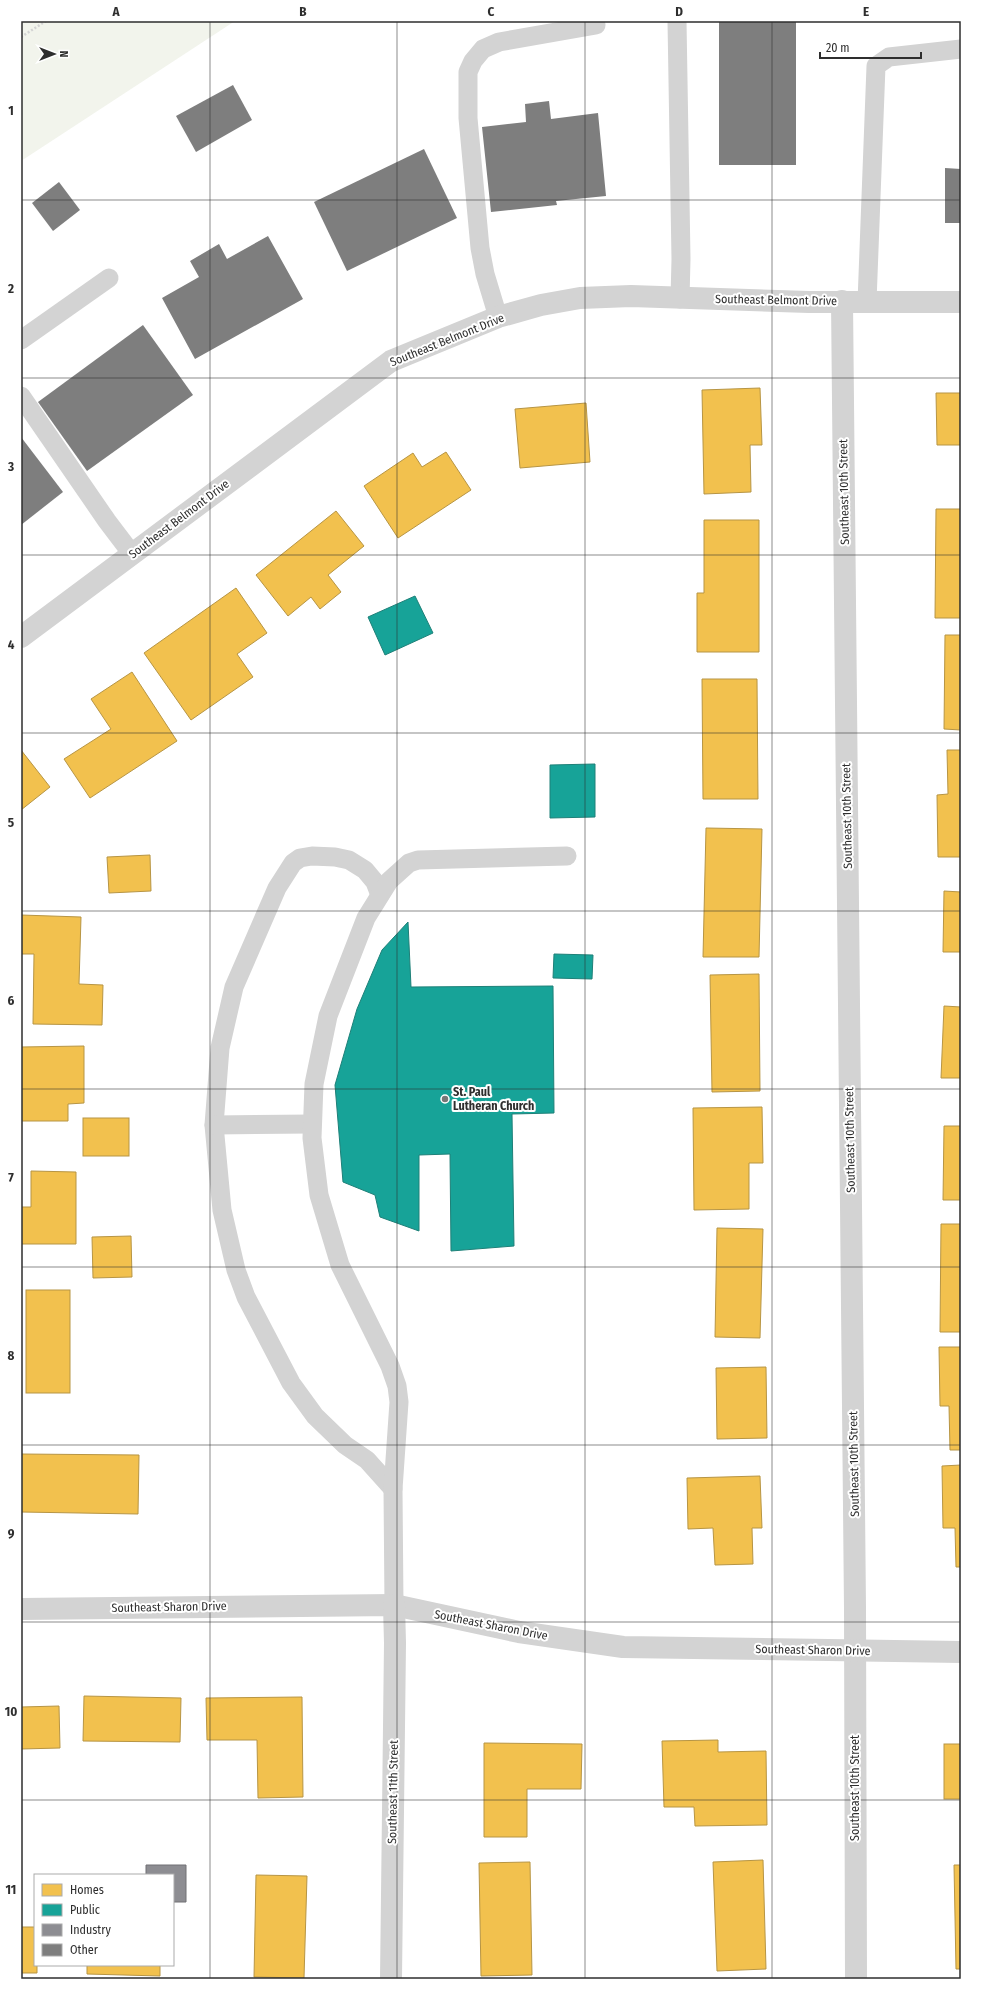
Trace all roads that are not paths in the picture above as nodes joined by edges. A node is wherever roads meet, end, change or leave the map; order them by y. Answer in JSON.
{"nodes":[{"id":1,"x":677,"y":21,"type":"edge"},
{"id":2,"x":596,"y":25,"type":"dead end"},
{"id":3,"x":961,"y":49,"type":"edge"},
{"id":4,"x":109,"y":278,"type":"dead end"},
{"id":5,"x":680,"y":298,"type":"junction"},
{"id":6,"x":842,"y":302,"type":"junction"},
{"id":7,"x":868,"y":302,"type":"junction"},
{"id":8,"x":961,"y":302,"type":"edge"},
{"id":9,"x":498,"y":317,"type":"junction"},
{"id":10,"x":21,"y":340,"type":"edge"},
{"id":11,"x":21,"y":396,"type":"edge"},
{"id":12,"x":132,"y":554,"type":"junction"},
{"id":13,"x":21,"y":637,"type":"edge"},
{"id":14,"x":567,"y":856,"type":"dead end"},
{"id":15,"x":380,"y":895,"type":"junction"},
{"id":16,"x":312,"y":1124,"type":"junction"},
{"id":17,"x":214,"y":1125,"type":"junction"},
{"id":18,"x":393,"y":1489,"type":"junction"},
{"id":19,"x":394,"y":1605,"type":"junction"},
{"id":20,"x":21,"y":1608,"type":"edge"},
{"id":21,"x":855,"y":1651,"type":"junction"},
{"id":22,"x":961,"y":1652,"type":"edge"},
{"id":23,"x":391,"y":1979,"type":"edge"},
{"id":24,"x":856,"y":1979,"type":"edge"}],
"edges":[{"from":1,"to":5,"type":"lane"},
{"from":2,"to":9,"type":"lane"},
{"from":3,"to":7,"type":"lane"},
{"from":4,"to":10,"type":"lane"},
{"from":5,"to":6,"type":"street","name":"Southeast Belmont Drive"},
{"from":5,"to":9,"type":"street","name":"Southeast Belmont Drive"},
{"from":6,"to":7,"type":"street","name":"Southeast Belmont Drive"},
{"from":6,"to":21,"type":"street","name":"Southeast 10th Street"},
{"from":7,"to":8,"type":"street","name":"Southeast Belmont Drive"},
{"from":9,"to":12,"type":"street","name":"Southeast Belmont Drive"},
{"from":11,"to":12,"type":"lane"},
{"from":12,"to":13,"type":"street","name":"Southeast Belmont Drive"},
{"from":14,"to":15,"type":"lane"},
{"from":15,"to":16,"type":"lane"},
{"from":15,"to":17,"type":"lane"},
{"from":16,"to":17,"type":"lane"},
{"from":16,"to":18,"type":"lane"},
{"from":17,"to":18,"type":"lane"},
{"from":18,"to":19,"type":"lane"},
{"from":19,"to":20,"type":"street","name":"Southeast Sharon Drive"},
{"from":19,"to":21,"type":"street","name":"Southeast Sharon Drive"},
{"from":19,"to":23,"type":"street","name":"Southeast 11th Street"},
{"from":21,"to":22,"type":"street","name":"Southeast Sharon Drive"},
{"from":21,"to":24,"type":"street","name":"Southeast 10th Street"}]}
